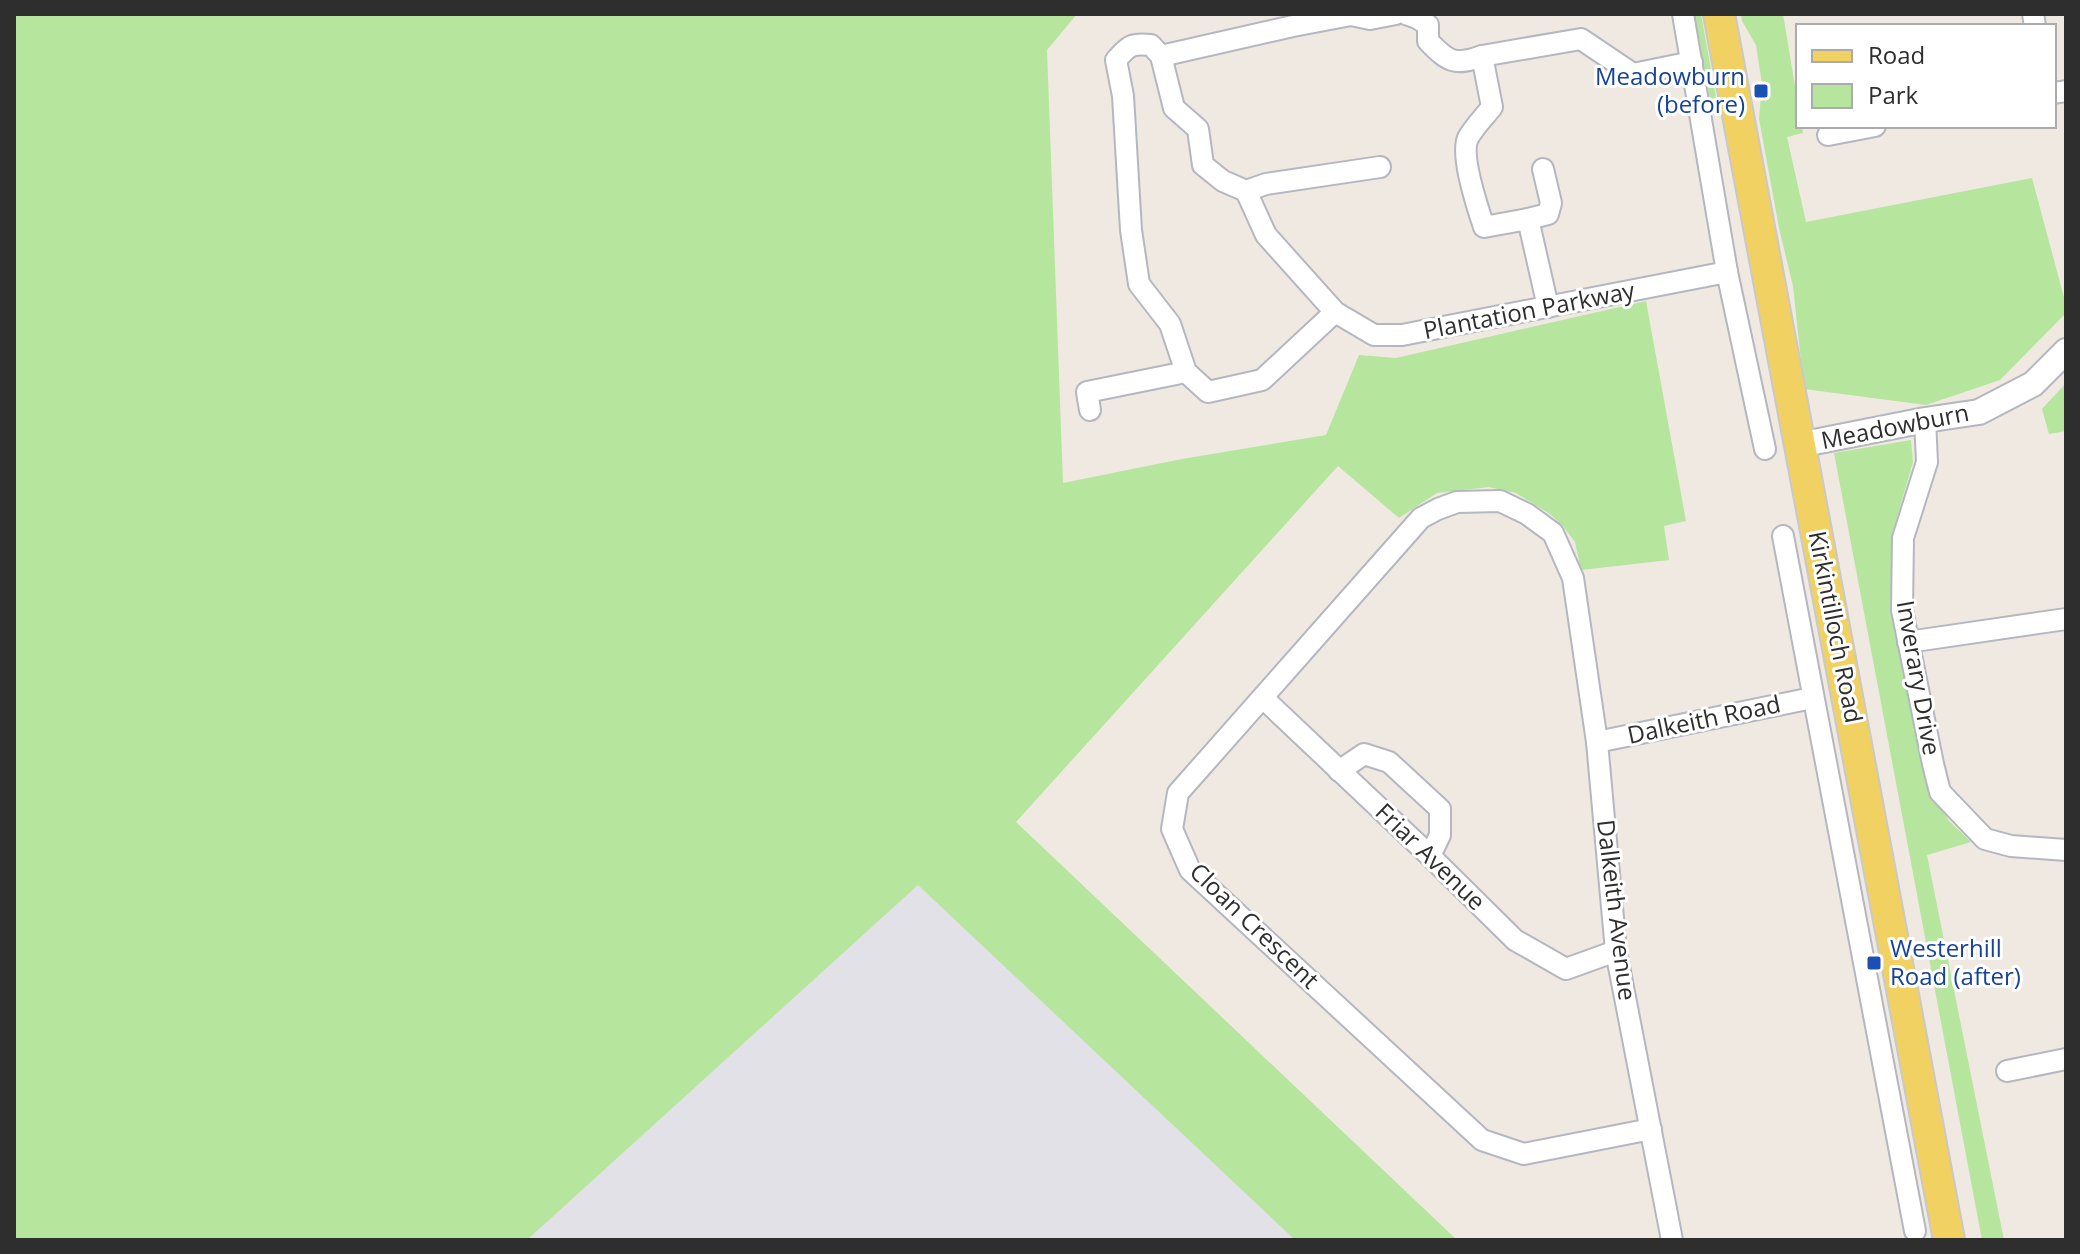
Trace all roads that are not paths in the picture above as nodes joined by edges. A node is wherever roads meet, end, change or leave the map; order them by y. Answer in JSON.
{"nodes":[{"id":1,"x":1396,"y":14,"type":"edge"},
{"id":2,"x":1406,"y":14,"type":"edge"},
{"id":3,"x":1683,"y":14,"type":"edge"},
{"id":4,"x":1719,"y":14,"type":"edge"},
{"id":5,"x":1351,"y":15,"type":"edge"},
{"id":6,"x":1292,"y":20,"type":"edge"},
{"id":7,"x":1161,"y":56,"type":"junction"},
{"id":8,"x":1482,"y":56,"type":"junction"},
{"id":9,"x":1692,"y":62,"type":"junction"},
{"id":10,"x":1865,"y":128,"type":"edge"},
{"id":11,"x":1828,"y":135,"type":"dead end"},
{"id":12,"x":1380,"y":167,"type":"dead end"},
{"id":13,"x":1543,"y":169,"type":"dead end"},
{"id":14,"x":1246,"y":191,"type":"junction"},
{"id":15,"x":1528,"y":219,"type":"junction"},
{"id":16,"x":1727,"y":272,"type":"junction"},
{"id":17,"x":1548,"y":307,"type":"junction"},
{"id":18,"x":1335,"y":312,"type":"junction"},
{"id":19,"x":2066,"y":351,"type":"edge"},
{"id":20,"x":1186,"y":372,"type":"junction"},
{"id":21,"x":1090,"y":410,"type":"dead end"},
{"id":22,"x":1925,"y":420,"type":"junction"},
{"id":23,"x":1799,"y":445,"type":"junction"},
{"id":24,"x":1765,"y":449,"type":"dead end"},
{"id":25,"x":1783,"y":536,"type":"dead end"},
{"id":26,"x":1573,"y":578,"type":"joint"},
{"id":27,"x":2066,"y":619,"type":"edge"},
{"id":28,"x":1908,"y":642,"type":"junction"},
{"id":29,"x":1263,"y":698,"type":"junction"},
{"id":30,"x":1812,"y":698,"type":"junction"},
{"id":31,"x":1597,"y":742,"type":"junction"},
{"id":32,"x":1339,"y":771,"type":"junction"},
{"id":33,"x":2066,"y":850,"type":"edge"},
{"id":34,"x":1430,"y":856,"type":"junction"},
{"id":35,"x":1616,"y":951,"type":"junction"},
{"id":36,"x":2066,"y":1059,"type":"edge"},
{"id":37,"x":2007,"y":1071,"type":"dead end"},
{"id":38,"x":1651,"y":1129,"type":"junction"},
{"id":39,"x":1915,"y":1231,"type":"dead end"},
{"id":40,"x":1672,"y":1240,"type":"edge"},
{"id":41,"x":1949,"y":1240,"type":"edge"}],
"edges":[{"from":1,"to":5,"type":"street"},
{"from":2,"to":8,"type":"street"},
{"from":3,"to":9,"type":"street"},
{"from":4,"to":23,"type":"main road","name":"Kirkintilloch Road"},
{"from":5,"to":6,"type":"street"},
{"from":6,"to":7,"type":"street"},
{"from":7,"to":14,"type":"street"},
{"from":7,"to":20,"type":"street"},
{"from":8,"to":9,"type":"street"},
{"from":8,"to":15,"type":"street"},
{"from":9,"to":16,"type":"street"},
{"from":10,"to":11,"type":"street"},
{"from":12,"to":14,"type":"street"},
{"from":13,"to":15,"type":"street"},
{"from":14,"to":18,"type":"street","name":"Plantation Parkway"},
{"from":15,"to":17,"type":"street"},
{"from":16,"to":17,"type":"street","name":"Plantation Parkway"},
{"from":16,"to":24,"type":"street"},
{"from":17,"to":18,"type":"street","name":"Plantation Parkway"},
{"from":18,"to":20,"type":"street"},
{"from":19,"to":22,"type":"street","name":"Meadowburn"},
{"from":20,"to":21,"type":"street"},
{"from":22,"to":23,"type":"street","name":"Meadowburn"},
{"from":22,"to":28,"type":"street","name":"Inverary Drive"},
{"from":23,"to":41,"type":"main road","name":"Kirkintilloch Road"},
{"from":25,"to":30,"type":"street"},
{"from":26,"to":29,"type":"street","name":"Cloan Crescent"},
{"from":26,"to":31,"type":"street","name":"Dalkeith Avenue"},
{"from":27,"to":28,"type":"street"},
{"from":28,"to":33,"type":"street","name":"Inverary Drive"},
{"from":29,"to":32,"type":"street","name":"Friar Avenue"},
{"from":29,"to":38,"type":"street","name":"Cloan Crescent"},
{"from":30,"to":31,"type":"street","name":"Dalkeith Road"},
{"from":30,"to":39,"type":"street"},
{"from":31,"to":35,"type":"street","name":"Dalkeith Avenue"},
{"from":32,"to":34,"type":"street","name":"Friar Avenue"},
{"from":32,"to":34,"type":"street"},
{"from":34,"to":35,"type":"street","name":"Friar Avenue"},
{"from":35,"to":38,"type":"street","name":"Dalkeith Avenue"},
{"from":36,"to":37,"type":"street"},
{"from":38,"to":40,"type":"street","name":"Dalkeith Avenue"}]}
